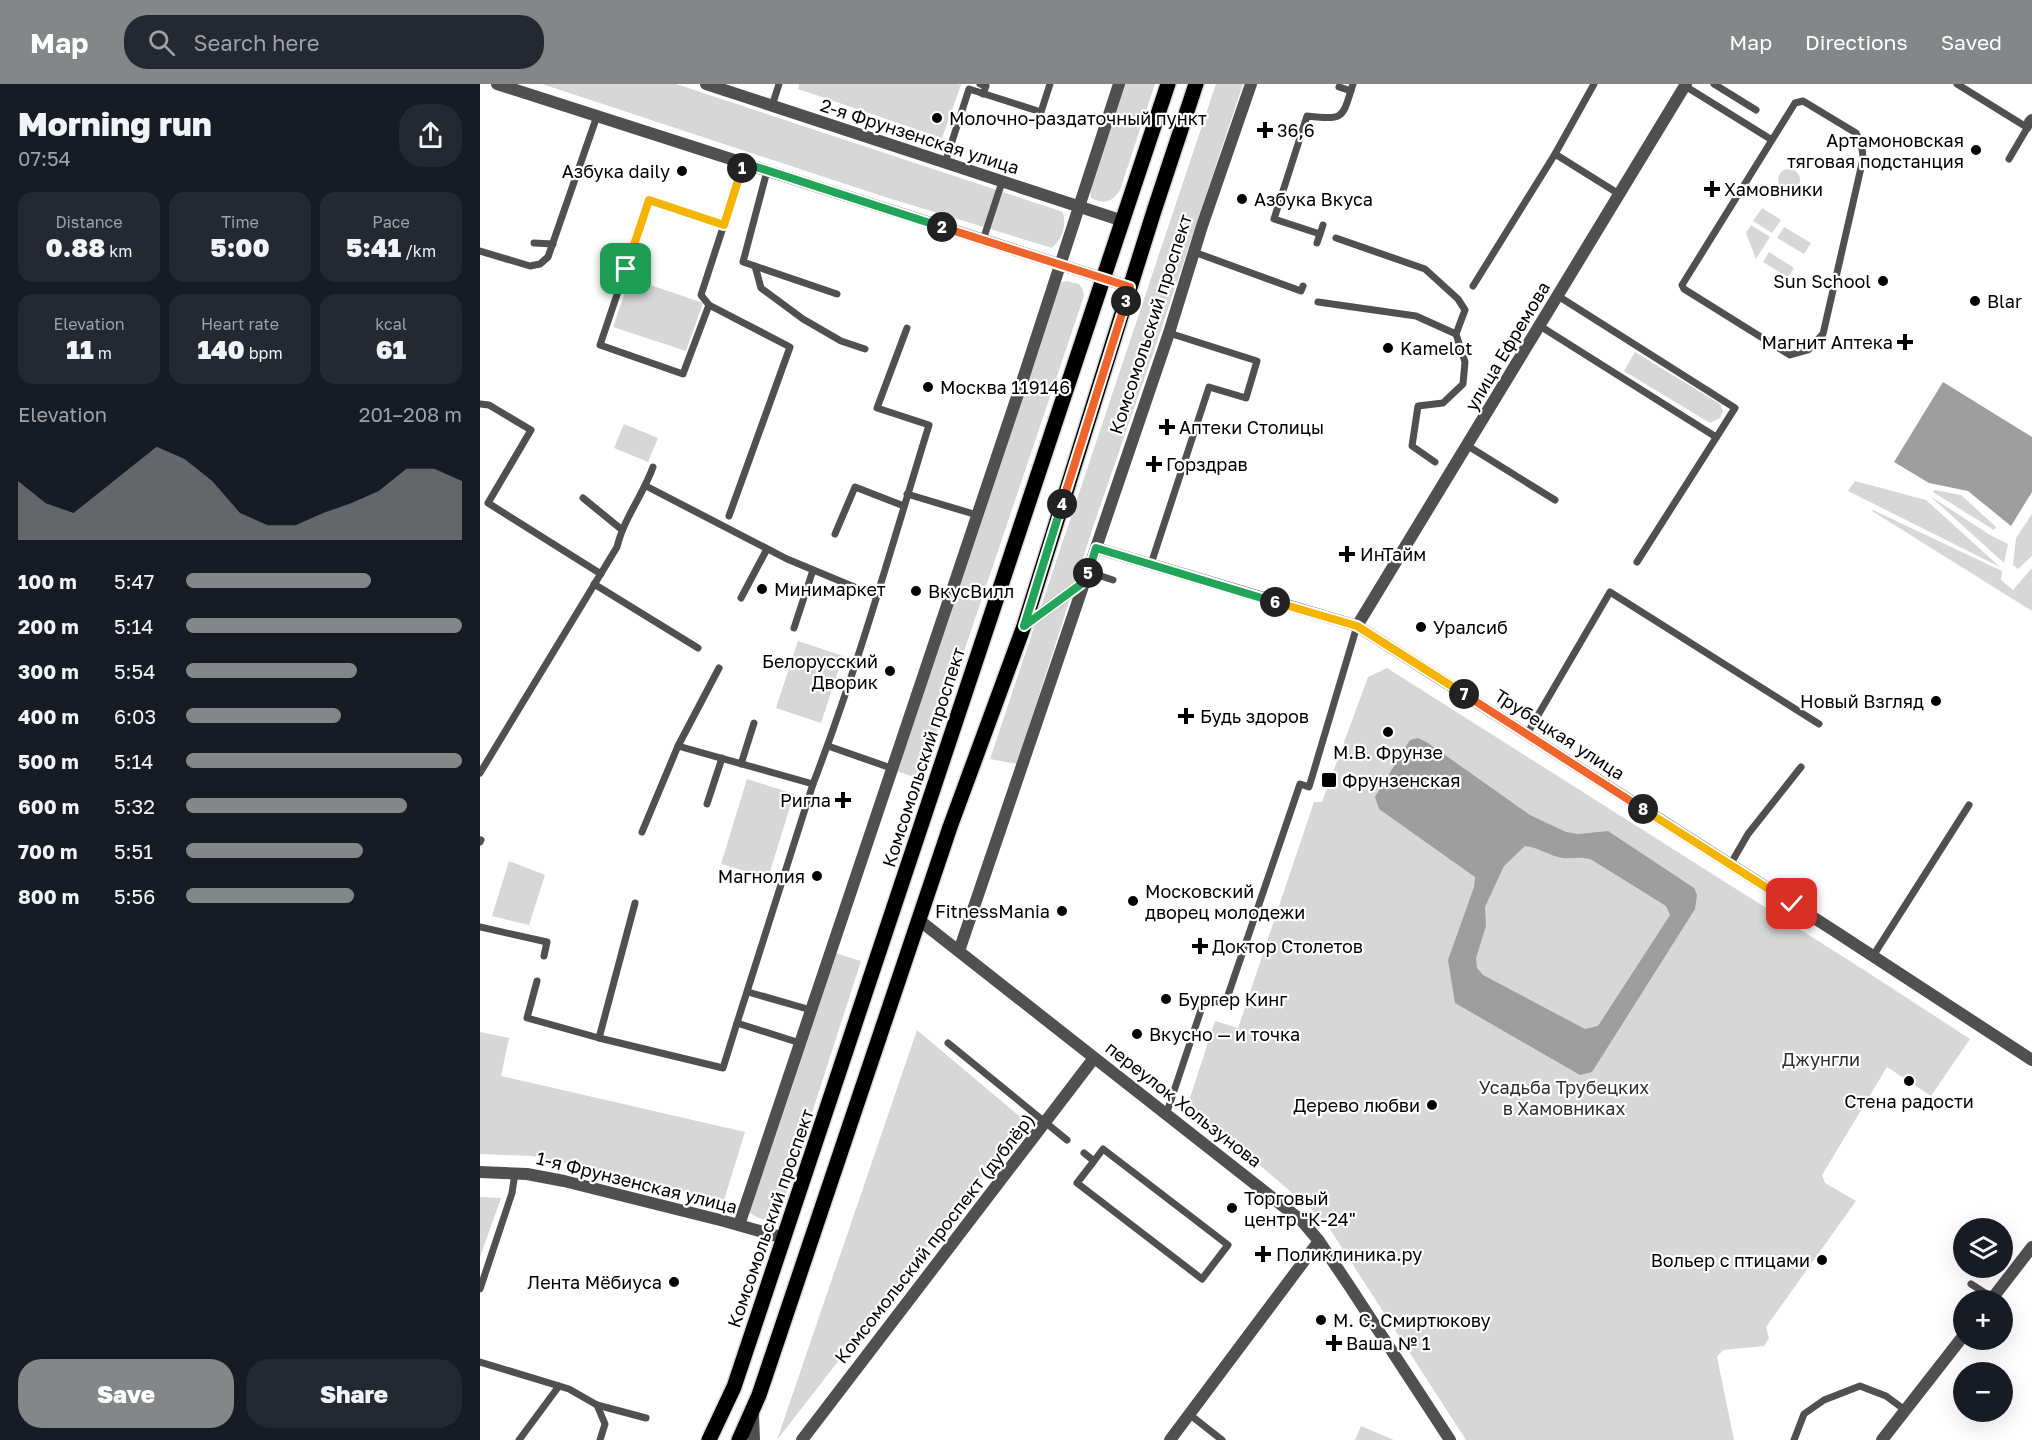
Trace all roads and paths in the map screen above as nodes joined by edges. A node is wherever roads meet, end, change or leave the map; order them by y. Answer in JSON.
{"nodes":[{"id":1,"x":497,"y":84,"type":"edge"},
{"id":2,"x":706,"y":84,"type":"edge"},
{"id":3,"x":779,"y":84,"type":"edge"},
{"id":4,"x":980,"y":84,"type":"edge"},
{"id":5,"x":1050,"y":84,"type":"edge"},
{"id":6,"x":1119,"y":84,"type":"edge"},
{"id":7,"x":1168,"y":84,"type":"edge"},
{"id":8,"x":1196,"y":84,"type":"edge"},
{"id":9,"x":1251,"y":84,"type":"edge"},
{"id":10,"x":1594,"y":84,"type":"edge"},
{"id":11,"x":1714,"y":84,"type":"edge"},
{"id":12,"x":1957,"y":84,"type":"edge"},
{"id":13,"x":1685,"y":85,"type":"edge"},
{"id":14,"x":970,"y":87,"type":"edge"},
{"id":15,"x":1339,"y":87,"type":"dead end"},
{"id":16,"x":1352,"y":88,"type":"edge"},
{"id":17,"x":983,"y":94,"type":"junction"},
{"id":18,"x":772,"y":106,"type":"junction"},
{"id":19,"x":1756,"y":110,"type":"dead end"},
{"id":20,"x":597,"y":116,"type":"junction"},
{"id":21,"x":2030,"y":123,"type":"edge"},
{"id":22,"x":1772,"y":140,"type":"junction"},
{"id":23,"x":1555,"y":153,"type":"junction"},
{"id":24,"x":2009,"y":159,"type":"dead end"},
{"id":25,"x":744,"y":163,"type":"junction"},
{"id":26,"x":945,"y":163,"type":"junction"},
{"id":27,"x":767,"y":171,"type":"junction"},
{"id":28,"x":1002,"y":182,"type":"junction"},
{"id":29,"x":1619,"y":194,"type":"junction"},
{"id":30,"x":1079,"y":207,"type":"junction"},
{"id":31,"x":1123,"y":221,"type":"junction"},
{"id":32,"x":724,"y":225,"type":"junction"},
{"id":33,"x":1323,"y":225,"type":"dead end"},
{"id":34,"x":1320,"y":234,"type":"junction"},
{"id":35,"x":1336,"y":238,"type":"dead end"},
{"id":36,"x":983,"y":240,"type":"junction"},
{"id":37,"x":534,"y":243,"type":"dead end"},
{"id":38,"x":1317,"y":243,"type":"dead end"},
{"id":39,"x":553,"y":244,"type":"junction"},
{"id":40,"x":480,"y":251,"type":"edge"},
{"id":41,"x":1194,"y":252,"type":"junction"},
{"id":42,"x":1060,"y":265,"type":"junction"},
{"id":43,"x":755,"y":266,"type":"junction"},
{"id":44,"x":1104,"y":279,"type":"junction"},
{"id":45,"x":1303,"y":286,"type":"dead end"},
{"id":46,"x":1473,"y":286,"type":"dead end"},
{"id":47,"x":1130,"y":287,"type":"junction"},
{"id":48,"x":837,"y":294,"type":"dead end"},
{"id":49,"x":1558,"y":296,"type":"junction"},
{"id":50,"x":1318,"y":302,"type":"dead end"},
{"id":51,"x":709,"y":305,"type":"junction"},
{"id":52,"x":1540,"y":326,"type":"junction"},
{"id":53,"x":907,"y":328,"type":"dead end"},
{"id":54,"x":1169,"y":333,"type":"junction"},
{"id":55,"x":1456,"y":334,"type":"junction"},
{"id":56,"x":865,"y":349,"type":"dead end"},
{"id":57,"x":480,"y":404,"type":"edge"},
{"id":58,"x":1716,"y":437,"type":"junction"},
{"id":59,"x":1468,"y":446,"type":"junction"},
{"id":60,"x":1435,"y":462,"type":"dead end"},
{"id":61,"x":653,"y":467,"type":"dead end"},
{"id":62,"x":646,"y":486,"type":"junction"},
{"id":63,"x":907,"y":494,"type":"junction"},
{"id":64,"x":584,"y":498,"type":"dead end"},
{"id":65,"x":1555,"y":500,"type":"dead end"},
{"id":66,"x":904,"y":506,"type":"junction"},
{"id":67,"x":977,"y":515,"type":"junction"},
{"id":68,"x":729,"y":516,"type":"dead end"},
{"id":69,"x":621,"y":529,"type":"junction"},
{"id":70,"x":835,"y":534,"type":"dead end"},
{"id":71,"x":1096,"y":548,"type":"junction"},
{"id":72,"x":767,"y":549,"type":"junction"},
{"id":73,"x":1637,"y":562,"type":"dead end"},
{"id":74,"x":1150,"y":564,"type":"junction"},
{"id":75,"x":813,"y":570,"type":"junction"},
{"id":76,"x":601,"y":574,"type":"junction"},
{"id":77,"x":1085,"y":579,"type":"junction"},
{"id":78,"x":1113,"y":580,"type":"dead end"},
{"id":79,"x":594,"y":584,"type":"junction"},
{"id":80,"x":876,"y":597,"type":"junction"},
{"id":81,"x":741,"y":598,"type":"dead end"},
{"id":82,"x":1024,"y":626,"type":"junction"},
{"id":83,"x":1357,"y":626,"type":"junction"},
{"id":84,"x":794,"y":628,"type":"dead end"},
{"id":85,"x":698,"y":648,"type":"dead end"},
{"id":86,"x":719,"y":668,"type":"dead end"},
{"id":87,"x":754,"y":723,"type":"dead end"},
{"id":88,"x":1819,"y":724,"type":"dead end"},
{"id":89,"x":1527,"y":734,"type":"junction"},
{"id":90,"x":678,"y":746,"type":"junction"},
{"id":91,"x":828,"y":746,"type":"junction"},
{"id":92,"x":722,"y":758,"type":"junction"},
{"id":93,"x":741,"y":764,"type":"junction"},
{"id":94,"x":1802,"y":767,"type":"dead end"},
{"id":95,"x":891,"y":768,"type":"junction"},
{"id":96,"x":480,"y":773,"type":"edge"},
{"id":97,"x":813,"y":784,"type":"junction"},
{"id":98,"x":707,"y":804,"type":"dead end"},
{"id":99,"x":1968,"y":805,"type":"dead end"},
{"id":100,"x":642,"y":832,"type":"dead end"},
{"id":101,"x":1730,"y":865,"type":"junction"},
{"id":102,"x":636,"y":903,"type":"dead end"},
{"id":103,"x":919,"y":920,"type":"junction"},
{"id":104,"x":480,"y":927,"type":"edge"},
{"id":105,"x":959,"y":951,"type":"junction"},
{"id":106,"x":544,"y":956,"type":"dead end"},
{"id":107,"x":1873,"y":956,"type":"junction"},
{"id":108,"x":537,"y":981,"type":"dead end"},
{"id":109,"x":748,"y":992,"type":"junction"},
{"id":110,"x":811,"y":1010,"type":"junction"},
{"id":111,"x":738,"y":1023,"type":"junction"},
{"id":112,"x":599,"y":1038,"type":"junction"},
{"id":113,"x":800,"y":1043,"type":"junction"},
{"id":114,"x":948,"y":1043,"type":"dead end"},
{"id":115,"x":1095,"y":1058,"type":"junction"},
{"id":116,"x":2032,"y":1060,"type":"edge"},
{"id":117,"x":1167,"y":1112,"type":"junction"},
{"id":118,"x":1045,"y":1122,"type":"junction"},
{"id":119,"x":1067,"y":1140,"type":"dead end"},
{"id":120,"x":1084,"y":1153,"type":"dead end"},
{"id":121,"x":1094,"y":1161,"type":"junction"},
{"id":122,"x":480,"y":1172,"type":"edge"},
{"id":123,"x":515,"y":1173,"type":"junction"},
{"id":124,"x":739,"y":1225,"type":"junction"},
{"id":125,"x":784,"y":1238,"type":"junction"},
{"id":126,"x":1319,"y":1241,"type":"junction"},
{"id":127,"x":2032,"y":1247,"type":"edge"},
{"id":128,"x":1971,"y":1284,"type":"dead end"},
{"id":129,"x":480,"y":1290,"type":"edge"},
{"id":130,"x":1979,"y":1290,"type":"edge"},
{"id":131,"x":1998,"y":1290,"type":"edge"},
{"id":132,"x":1953,"y":1349,"type":"edge"},
{"id":133,"x":481,"y":1364,"type":"edge"},
{"id":134,"x":560,"y":1386,"type":"junction"},
{"id":135,"x":597,"y":1405,"type":"junction"},
{"id":136,"x":1905,"y":1410,"type":"junction"},
{"id":137,"x":753,"y":1413,"type":"junction"},
{"id":138,"x":1189,"y":1414,"type":"junction"},
{"id":139,"x":646,"y":1418,"type":"dead end"},
{"id":140,"x":1444,"y":1437,"type":"edge"},
{"id":141,"x":804,"y":1439,"type":"edge"},
{"id":142,"x":519,"y":1440,"type":"edge"},
{"id":143,"x":600,"y":1440,"type":"edge"},
{"id":144,"x":709,"y":1440,"type":"edge"},
{"id":145,"x":739,"y":1440,"type":"edge"},
{"id":146,"x":754,"y":1440,"type":"edge"},
{"id":147,"x":1170,"y":1440,"type":"edge"},
{"id":148,"x":1222,"y":1440,"type":"edge"},
{"id":149,"x":1794,"y":1440,"type":"edge"},
{"id":150,"x":1882,"y":1440,"type":"edge"}],
"edges":[{"from":1,"to":20,"type":"street"},
{"from":2,"to":18,"type":"street","name":"2-я Фрунзенская улица"},
{"from":3,"to":18,"type":"lane"},
{"from":4,"to":17,"type":"lane"},
{"from":5,"to":17,"type":"lane"},
{"from":6,"to":30,"type":"street","name":"Комсомольский проспект"},
{"from":7,"to":31,"type":"main road","name":"Комсомольский проспект"},
{"from":8,"to":47,"type":"main road","name":"Комсомольский проспект"},
{"from":9,"to":41,"type":"street","name":"Комсомольский проспект"},
{"from":10,"to":23,"type":"lane"},
{"from":11,"to":19,"type":"lane"},
{"from":12,"to":21,"type":"lane"},
{"from":13,"to":22,"type":"lane"},
{"from":13,"to":29,"type":"street","name":"улица Ефремова"},
{"from":14,"to":17,"type":"lane"},
{"from":14,"to":26,"type":"lane"},
{"from":15,"to":16,"type":"lane"},
{"from":16,"to":34,"type":"lane"},
{"from":18,"to":26,"type":"street","name":"2-я Фрунзенская улица"},
{"from":20,"to":25,"type":"street"},
{"from":20,"to":39,"type":"lane"},
{"from":21,"to":24,"type":"lane"},
{"from":22,"to":22,"type":"lane"},
{"from":23,"to":29,"type":"lane"},
{"from":23,"to":46,"type":"lane"},
{"from":25,"to":27,"type":"street"},
{"from":25,"to":32,"type":"lane"},
{"from":26,"to":28,"type":"street","name":"2-я Фрунзенская улица"},
{"from":27,"to":36,"type":"street"},
{"from":27,"to":43,"type":"lane"},
{"from":28,"to":30,"type":"street","name":"2-я Фрунзенская улица"},
{"from":28,"to":36,"type":"lane"},
{"from":29,"to":49,"type":"street","name":"улица Ефремова"},
{"from":30,"to":31,"type":"street","name":"2-я Фрунзенская улица"},
{"from":30,"to":42,"type":"street","name":"Комсомольский проспект"},
{"from":31,"to":44,"type":"main road","name":"Комсомольский проспект"},
{"from":32,"to":51,"type":"lane"},
{"from":32,"to":51,"type":"lane"},
{"from":33,"to":34,"type":"lane"},
{"from":34,"to":38,"type":"lane"},
{"from":35,"to":55,"type":"lane"},
{"from":36,"to":42,"type":"street"},
{"from":37,"to":39,"type":"lane"},
{"from":39,"to":40,"type":"lane"},
{"from":41,"to":45,"type":"lane"},
{"from":41,"to":54,"type":"street","name":"Комсомольский проспект"},
{"from":42,"to":44,"type":"street"},
{"from":42,"to":67,"type":"street","name":"Комсомольский проспект"},
{"from":43,"to":48,"type":"lane"},
{"from":43,"to":56,"type":"lane"},
{"from":44,"to":47,"type":"street"},
{"from":44,"to":125,"type":"main road","name":"Комсомольский проспект"},
{"from":47,"to":82,"type":"main road","name":"Комсомольский проспект"},
{"from":49,"to":52,"type":"street","name":"улица Ефремова"},
{"from":49,"to":58,"type":"lane"},
{"from":50,"to":55,"type":"lane"},
{"from":51,"to":68,"type":"lane"},
{"from":52,"to":58,"type":"lane"},
{"from":52,"to":59,"type":"street","name":"улица Ефремова"},
{"from":53,"to":63,"type":"lane"},
{"from":54,"to":71,"type":"street","name":"Комсомольский проспект"},
{"from":54,"to":74,"type":"lane"},
{"from":55,"to":60,"type":"lane"},
{"from":57,"to":76,"type":"lane"},
{"from":58,"to":73,"type":"lane"},
{"from":59,"to":65,"type":"lane"},
{"from":59,"to":83,"type":"street","name":"улица Ефремова"},
{"from":61,"to":62,"type":"lane"},
{"from":62,"to":69,"type":"lane"},
{"from":62,"to":72,"type":"lane"},
{"from":63,"to":66,"type":"lane"},
{"from":63,"to":67,"type":"lane"},
{"from":64,"to":69,"type":"lane"},
{"from":66,"to":70,"type":"lane"},
{"from":66,"to":80,"type":"lane"},
{"from":67,"to":95,"type":"street","name":"Комсомольский проспект"},
{"from":69,"to":76,"type":"lane"},
{"from":71,"to":74,"type":"street","name":"Трубецкая улица"},
{"from":71,"to":77,"type":"street","name":"Комсомольский проспект"},
{"from":72,"to":75,"type":"lane"},
{"from":72,"to":81,"type":"lane"},
{"from":74,"to":83,"type":"street","name":"Трубецкая улица"},
{"from":75,"to":80,"type":"lane"},
{"from":75,"to":84,"type":"lane"},
{"from":76,"to":79,"type":"lane"},
{"from":77,"to":78,"type":"lane"},
{"from":77,"to":82,"type":"street"},
{"from":77,"to":105,"type":"street","name":"Комсомольский проспект"},
{"from":79,"to":85,"type":"lane"},
{"from":79,"to":96,"type":"lane"},
{"from":80,"to":91,"type":"lane"},
{"from":82,"to":103,"type":"main road","name":"Комсомольский проспект"},
{"from":83,"to":89,"type":"street","name":"Трубецкая улица"},
{"from":83,"to":117,"type":"lane"},
{"from":86,"to":90,"type":"lane"},
{"from":87,"to":93,"type":"lane"},
{"from":88,"to":89,"type":"lane"},
{"from":89,"to":101,"type":"street","name":"Трубецкая улица"},
{"from":90,"to":92,"type":"lane"},
{"from":90,"to":100,"type":"lane"},
{"from":91,"to":95,"type":"lane"},
{"from":91,"to":97,"type":"lane"},
{"from":92,"to":93,"type":"lane"},
{"from":92,"to":98,"type":"lane"},
{"from":93,"to":97,"type":"lane"},
{"from":94,"to":101,"type":"lane"},
{"from":95,"to":110,"type":"street","name":"Комсомольский проспект"},
{"from":97,"to":109,"type":"lane"},
{"from":99,"to":107,"type":"lane"},
{"from":101,"to":107,"type":"street","name":"Трубецкая улица"},
{"from":102,"to":112,"type":"lane"},
{"from":103,"to":105,"type":"street","name":"переулок Хользунова"},
{"from":103,"to":137,"type":"main road","name":"Комсомольский проспект"},
{"from":104,"to":106,"type":"lane"},
{"from":105,"to":115,"type":"street","name":"переулок Хользунова"},
{"from":107,"to":116,"type":"street","name":"Трубецкая улица"},
{"from":108,"to":112,"type":"lane"},
{"from":109,"to":110,"type":"lane"},
{"from":109,"to":111,"type":"lane"},
{"from":110,"to":113,"type":"street","name":"Комсомольский проспект"},
{"from":111,"to":112,"type":"lane"},
{"from":111,"to":113,"type":"lane"},
{"from":113,"to":124,"type":"street","name":"Комсомольский проспект"},
{"from":114,"to":118,"type":"lane"},
{"from":115,"to":117,"type":"street","name":"переулок Хользунова"},
{"from":115,"to":118,"type":"street","name":"Комсомольский проспект (дублёр)"},
{"from":117,"to":126,"type":"street","name":"переулок Хользунова"},
{"from":118,"to":119,"type":"lane"},
{"from":118,"to":141,"type":"street","name":"Комсомольский проспект (дублёр)"},
{"from":120,"to":121,"type":"lane"},
{"from":121,"to":121,"type":"lane"},
{"from":122,"to":123,"type":"street","name":"1-я Фрунзенская улица"},
{"from":123,"to":124,"type":"street","name":"1-я Фрунзенская улица"},
{"from":123,"to":129,"type":"lane"},
{"from":124,"to":125,"type":"street","name":"1-я Фрунзенская улица"},
{"from":125,"to":144,"type":"main road","name":"Комсомольский проспект"},
{"from":126,"to":138,"type":"street"},
{"from":126,"to":140,"type":"street","name":"переулок Хользунова"},
{"from":127,"to":131,"type":"street"},
{"from":128,"to":130,"type":"lane"},
{"from":132,"to":136,"type":"street"},
{"from":133,"to":134,"type":"lane"},
{"from":134,"to":135,"type":"lane"},
{"from":134,"to":142,"type":"lane"},
{"from":135,"to":139,"type":"lane"},
{"from":135,"to":143,"type":"lane"},
{"from":136,"to":149,"type":"lane"},
{"from":136,"to":150,"type":"street"},
{"from":137,"to":145,"type":"main road","name":"Комсомольский проспект"},
{"from":137,"to":146,"type":"street"},
{"from":138,"to":147,"type":"street"},
{"from":138,"to":148,"type":"lane"}]}
